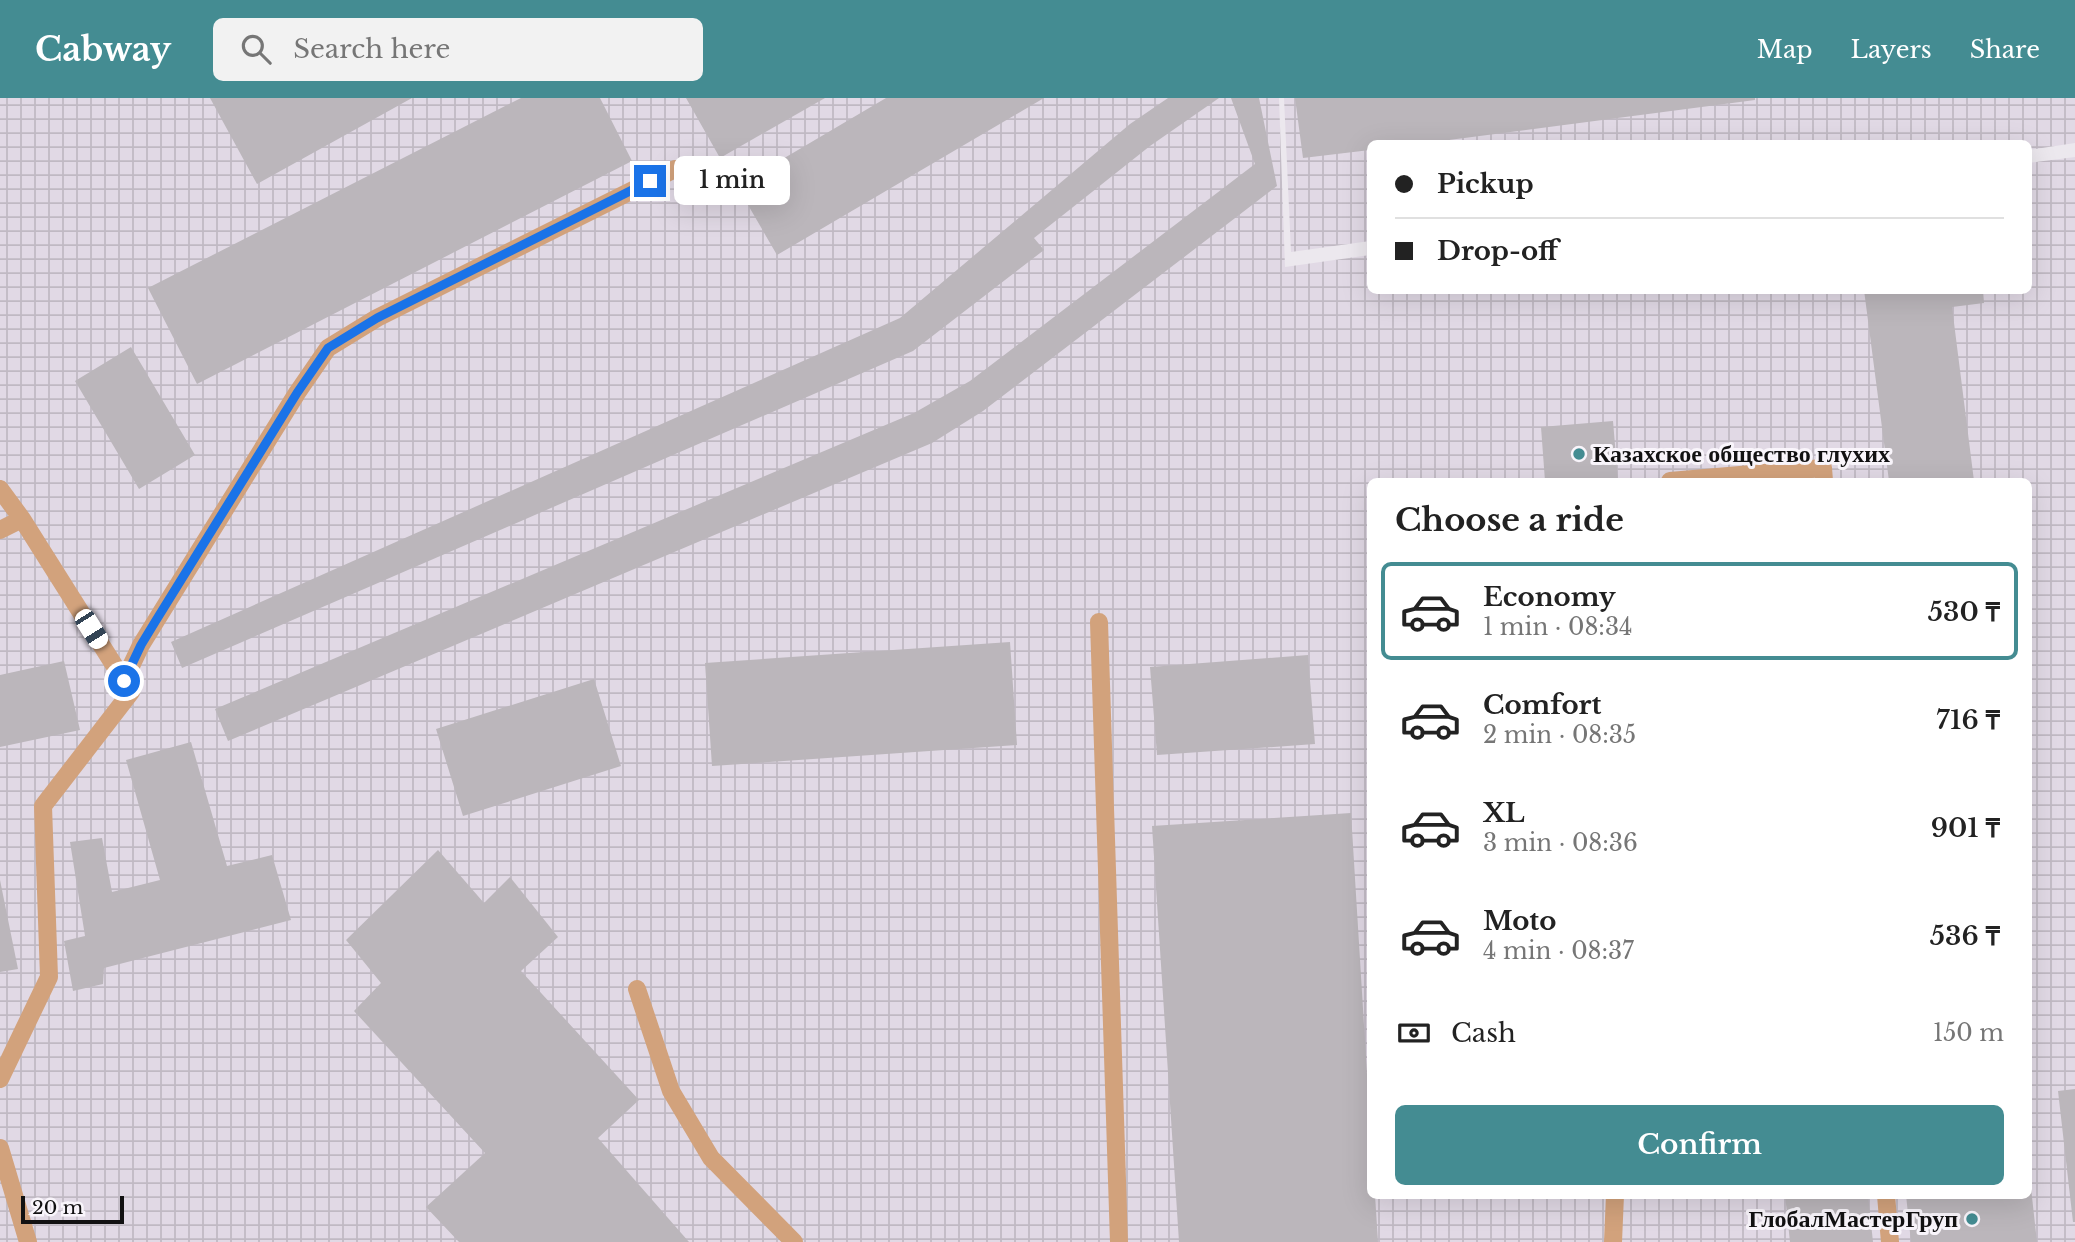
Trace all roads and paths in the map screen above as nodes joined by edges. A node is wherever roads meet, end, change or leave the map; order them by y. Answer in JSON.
{"nodes":[{"id":1,"x":675,"y":169,"type":"dead end"},
{"id":2,"x":1705,"y":478,"type":"edge"},
{"id":3,"x":1824,"y":478,"type":"edge"},
{"id":4,"x":0,"y":489,"type":"edge"},
{"id":5,"x":22,"y":519,"type":"junction"},
{"id":6,"x":0,"y":530,"type":"edge"},
{"id":7,"x":1099,"y":622,"type":"dead end"},
{"id":8,"x":124,"y":681,"type":"junction"},
{"id":9,"x":637,"y":989,"type":"dead end"},
{"id":10,"x":0,"y":1079,"type":"edge"},
{"id":11,"x":0,"y":1148,"type":"edge"},
{"id":12,"x":1615,"y":1199,"type":"edge"},
{"id":13,"x":1886,"y":1199,"type":"edge"},
{"id":14,"x":28,"y":1242,"type":"edge"},
{"id":15,"x":794,"y":1242,"type":"edge"},
{"id":16,"x":1119,"y":1242,"type":"edge"},
{"id":17,"x":1613,"y":1242,"type":"edge"},
{"id":18,"x":1890,"y":1242,"type":"edge"}],
"edges":[{"from":1,"to":8,"type":"lane"},
{"from":2,"to":3,"type":"lane"},
{"from":4,"to":5,"type":"lane"},
{"from":5,"to":6,"type":"lane"},
{"from":5,"to":8,"type":"lane"},
{"from":7,"to":16,"type":"lane"},
{"from":8,"to":10,"type":"lane"},
{"from":9,"to":15,"type":"lane"},
{"from":11,"to":14,"type":"lane"},
{"from":12,"to":17,"type":"lane"},
{"from":13,"to":18,"type":"lane"}]}
